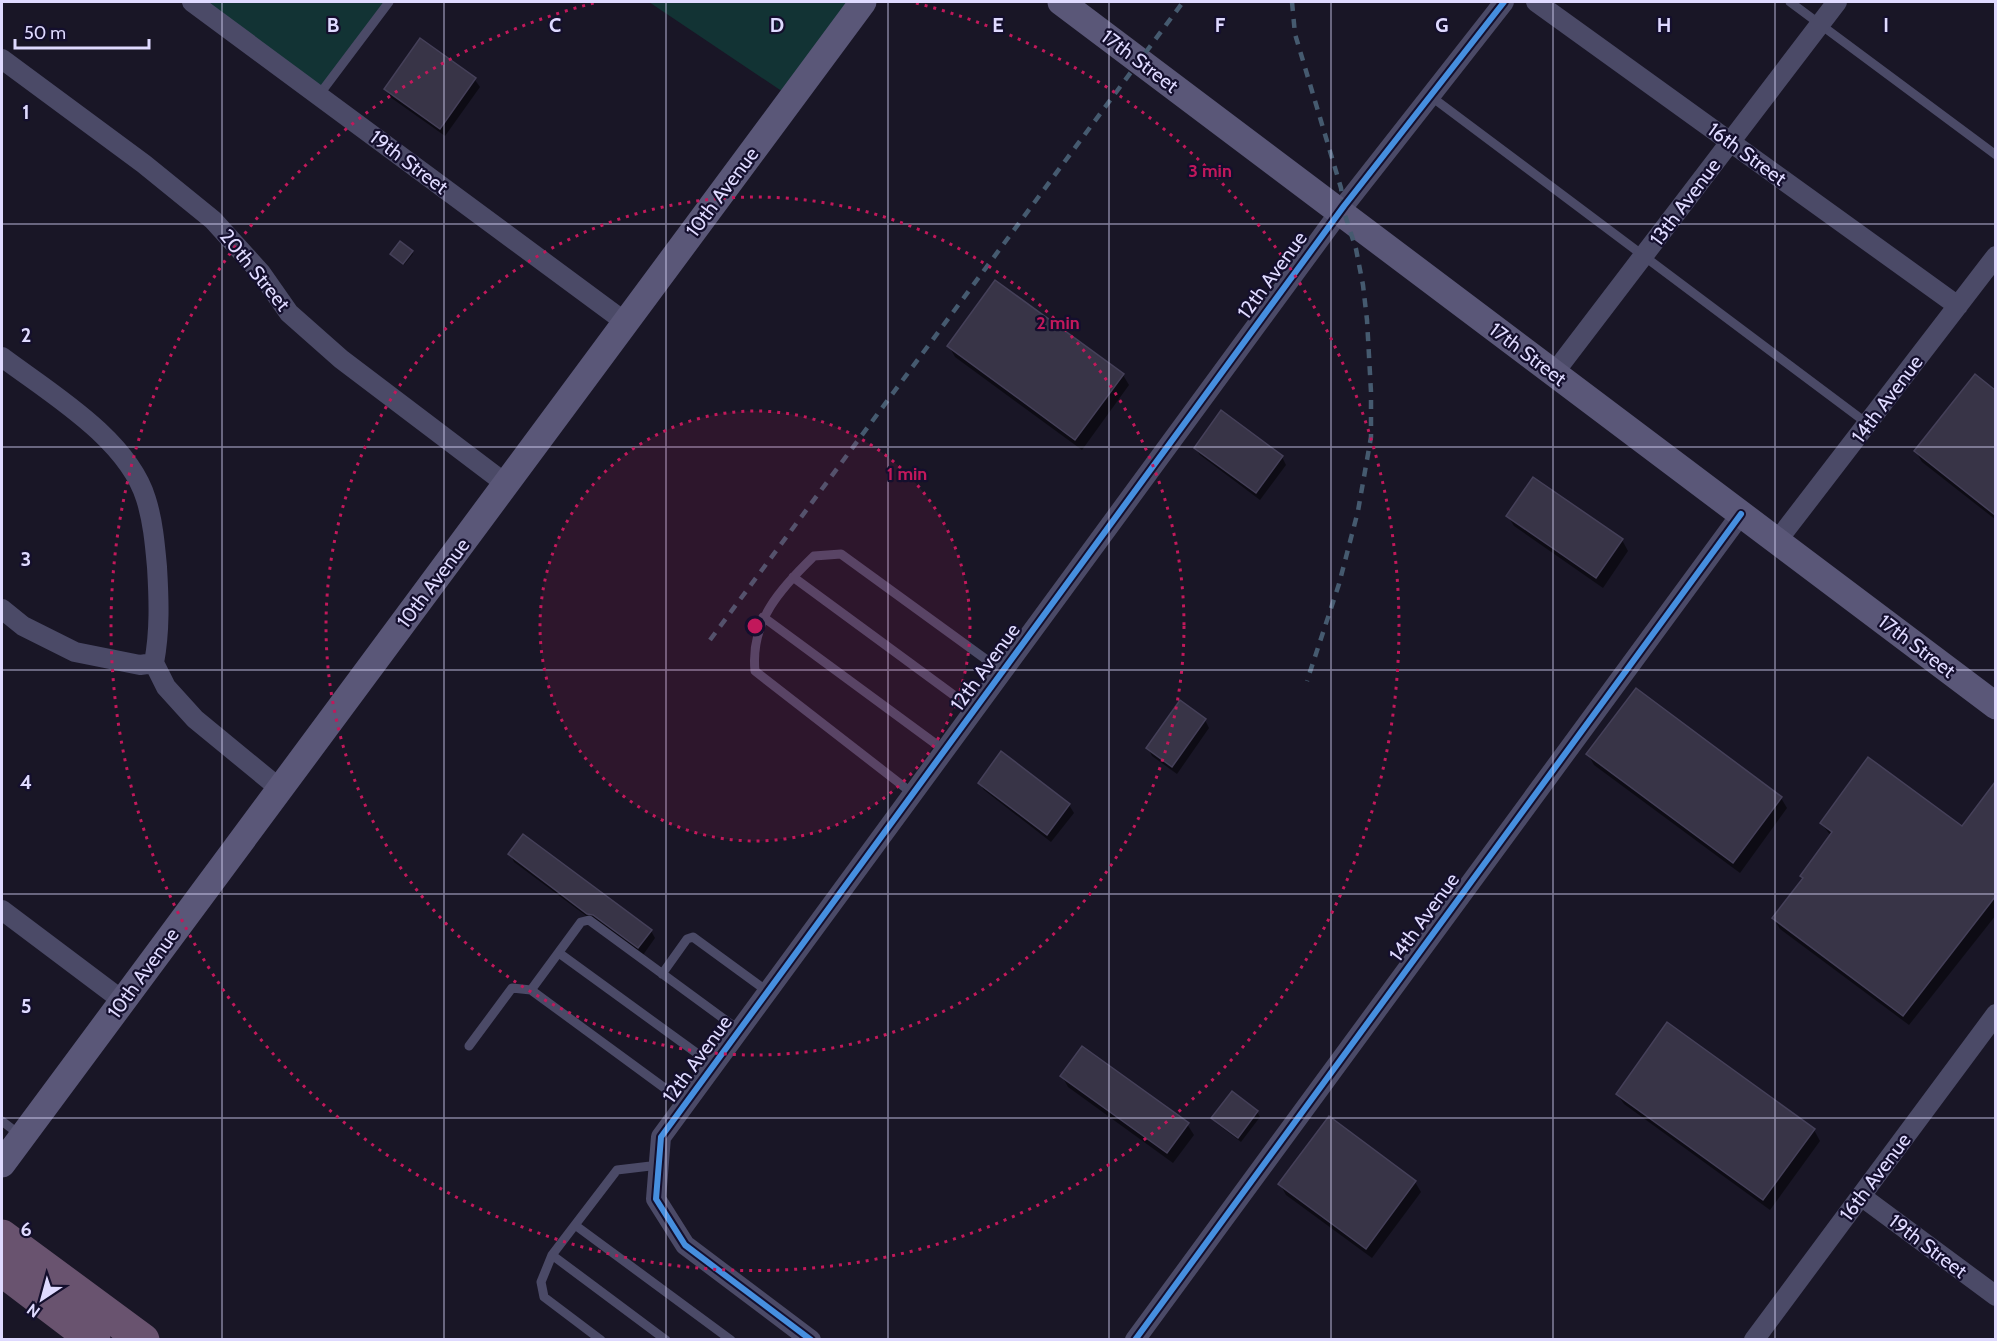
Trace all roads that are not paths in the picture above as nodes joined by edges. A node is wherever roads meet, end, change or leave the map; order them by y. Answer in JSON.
{"nodes":[{"id":1,"x":192,"y":2,"type":"edge"},
{"id":2,"x":389,"y":2,"type":"edge"},
{"id":3,"x":863,"y":2,"type":"edge"},
{"id":4,"x":1061,"y":2,"type":"edge"},
{"id":5,"x":1504,"y":2,"type":"edge"},
{"id":6,"x":1536,"y":2,"type":"edge"},
{"id":7,"x":1790,"y":2,"type":"edge"},
{"id":8,"x":1837,"y":2,"type":"edge"},
{"id":9,"x":1821,"y":23,"type":"junction"},
{"id":10,"x":2,"y":59,"type":"edge"},
{"id":11,"x":319,"y":95,"type":"junction"},
{"id":12,"x":1429,"y":95,"type":"junction"},
{"id":13,"x":1730,"y":142,"type":"junction"},
{"id":14,"x":1995,"y":154,"type":"edge"},
{"id":15,"x":1340,"y":212,"type":"junction"},
{"id":16,"x":1644,"y":256,"type":"junction"},
{"id":17,"x":1995,"y":256,"type":"edge"},
{"id":18,"x":1958,"y":306,"type":"junction"},
{"id":19,"x":625,"y":322,"type":"junction"},
{"id":20,"x":2,"y":357,"type":"edge"},
{"id":21,"x":1554,"y":373,"type":"junction"},
{"id":22,"x":1868,"y":424,"type":"junction"},
{"id":23,"x":506,"y":484,"type":"junction"},
{"id":24,"x":1742,"y":514,"type":"junction"},
{"id":25,"x":1777,"y":541,"type":"junction"},
{"id":26,"x":793,"y":577,"type":"junction"},
{"id":27,"x":2,"y":609,"type":"edge"},
{"id":28,"x":763,"y":617,"type":"junction"},
{"id":29,"x":154,"y":663,"type":"junction"},
{"id":30,"x":1002,"y":671,"type":"junction"},
{"id":31,"x":1995,"y":706,"type":"edge"},
{"id":32,"x":974,"y":710,"type":"junction"},
{"id":33,"x":944,"y":750,"type":"junction"},
{"id":34,"x":279,"y":788,"type":"junction"},
{"id":35,"x":912,"y":793,"type":"junction"},
{"id":36,"x":2,"y":910,"type":"edge"},
{"id":37,"x":559,"y":953,"type":"junction"},
{"id":38,"x":662,"y":974,"type":"junction"},
{"id":39,"x":531,"y":990,"type":"junction"},
{"id":40,"x":767,"y":991,"type":"junction"},
{"id":41,"x":123,"y":1001,"type":"junction"},
{"id":42,"x":1995,"y":1014,"type":"edge"},
{"id":43,"x":738,"y":1030,"type":"junction"},
{"id":44,"x":469,"y":1046,"type":"dead end"},
{"id":45,"x":713,"y":1065,"type":"junction"},
{"id":46,"x":686,"y":1103,"type":"junction"},
{"id":47,"x":12,"y":1129,"type":"edge"},
{"id":48,"x":2,"y":1164,"type":"edge"},
{"id":49,"x":659,"y":1165,"type":"junction"},
{"id":50,"x":1861,"y":1196,"type":"junction"},
{"id":51,"x":575,"y":1225,"type":"junction"},
{"id":52,"x":2,"y":1236,"type":"edge"},
{"id":53,"x":552,"y":1255,"type":"junction"},
{"id":54,"x":2,"y":1270,"type":"edge"},
{"id":55,"x":1995,"y":1296,"type":"edge"},
{"id":56,"x":94,"y":1340,"type":"edge"},
{"id":57,"x":143,"y":1340,"type":"edge"},
{"id":58,"x":601,"y":1340,"type":"edge"},
{"id":59,"x":666,"y":1340,"type":"edge"},
{"id":60,"x":731,"y":1340,"type":"edge"},
{"id":61,"x":811,"y":1340,"type":"edge"},
{"id":62,"x":1135,"y":1340,"type":"edge"},
{"id":63,"x":1754,"y":1340,"type":"edge"}],
"edges":[{"from":1,"to":11,"type":"street","name":"19th Street"},
{"from":2,"to":11,"type":"lane"},
{"from":3,"to":19,"type":"main road","name":"10th Avenue"},
{"from":4,"to":15,"type":"main road","name":"17th Street"},
{"from":5,"to":12,"type":"street","name":"12th Avenue"},
{"from":6,"to":13,"type":"street","name":"16th Street"},
{"from":7,"to":9,"type":"lane"},
{"from":8,"to":9,"type":"street","name":"13th Avenue"},
{"from":9,"to":13,"type":"street","name":"13th Avenue"},
{"from":9,"to":14,"type":"lane"},
{"from":10,"to":23,"type":"street","name":"20th Street"},
{"from":11,"to":19,"type":"street","name":"19th Street"},
{"from":12,"to":15,"type":"street","name":"12th Avenue"},
{"from":12,"to":16,"type":"lane"},
{"from":13,"to":16,"type":"street","name":"13th Avenue"},
{"from":13,"to":18,"type":"street","name":"16th Street"},
{"from":15,"to":21,"type":"main road","name":"17th Street"},
{"from":15,"to":30,"type":"street","name":"12th Avenue"},
{"from":16,"to":21,"type":"street","name":"13th Avenue"},
{"from":16,"to":22,"type":"lane"},
{"from":17,"to":18,"type":"street","name":"14th Avenue"},
{"from":18,"to":22,"type":"street","name":"14th Avenue"},
{"from":19,"to":23,"type":"main road","name":"10th Avenue"},
{"from":20,"to":29,"type":"street"},
{"from":21,"to":24,"type":"main road","name":"17th Street"},
{"from":22,"to":25,"type":"street","name":"14th Avenue"},
{"from":23,"to":34,"type":"main road","name":"10th Avenue"},
{"from":24,"to":25,"type":"main road","name":"17th Street"},
{"from":24,"to":62,"type":"street","name":"14th Avenue"},
{"from":25,"to":31,"type":"main road","name":"17th Street"},
{"from":26,"to":28,"type":"lane"},
{"from":26,"to":30,"type":"lane"},
{"from":26,"to":32,"type":"lane"},
{"from":27,"to":29,"type":"street"},
{"from":28,"to":33,"type":"lane"},
{"from":28,"to":35,"type":"lane"},
{"from":29,"to":34,"type":"street"},
{"from":30,"to":32,"type":"street","name":"12th Avenue"},
{"from":32,"to":33,"type":"street","name":"12th Avenue"},
{"from":33,"to":35,"type":"street","name":"12th Avenue"},
{"from":34,"to":41,"type":"main road","name":"10th Avenue"},
{"from":35,"to":40,"type":"street","name":"12th Avenue"},
{"from":36,"to":41,"type":"street"},
{"from":37,"to":38,"type":"lane"},
{"from":37,"to":39,"type":"lane"},
{"from":37,"to":45,"type":"lane"},
{"from":38,"to":40,"type":"lane"},
{"from":38,"to":43,"type":"lane"},
{"from":39,"to":44,"type":"lane"},
{"from":39,"to":46,"type":"lane"},
{"from":40,"to":43,"type":"street","name":"12th Avenue"},
{"from":41,"to":47,"type":"main road","name":"10th Avenue"},
{"from":42,"to":50,"type":"street","name":"16th Avenue"},
{"from":43,"to":45,"type":"street","name":"12th Avenue"},
{"from":45,"to":46,"type":"street","name":"12th Avenue"},
{"from":46,"to":49,"type":"street","name":"12th Avenue"},
{"from":47,"to":48,"type":"main road","name":"10th Avenue"},
{"from":49,"to":51,"type":"lane"},
{"from":49,"to":61,"type":"street","name":"12th Avenue"},
{"from":50,"to":55,"type":"street","name":"19th Street"},
{"from":50,"to":63,"type":"street","name":"16th Avenue"},
{"from":51,"to":53,"type":"lane"},
{"from":51,"to":60,"type":"lane"},
{"from":52,"to":57,"type":"highway"},
{"from":53,"to":58,"type":"lane"},
{"from":53,"to":59,"type":"lane"},
{"from":54,"to":56,"type":"highway"}]}
